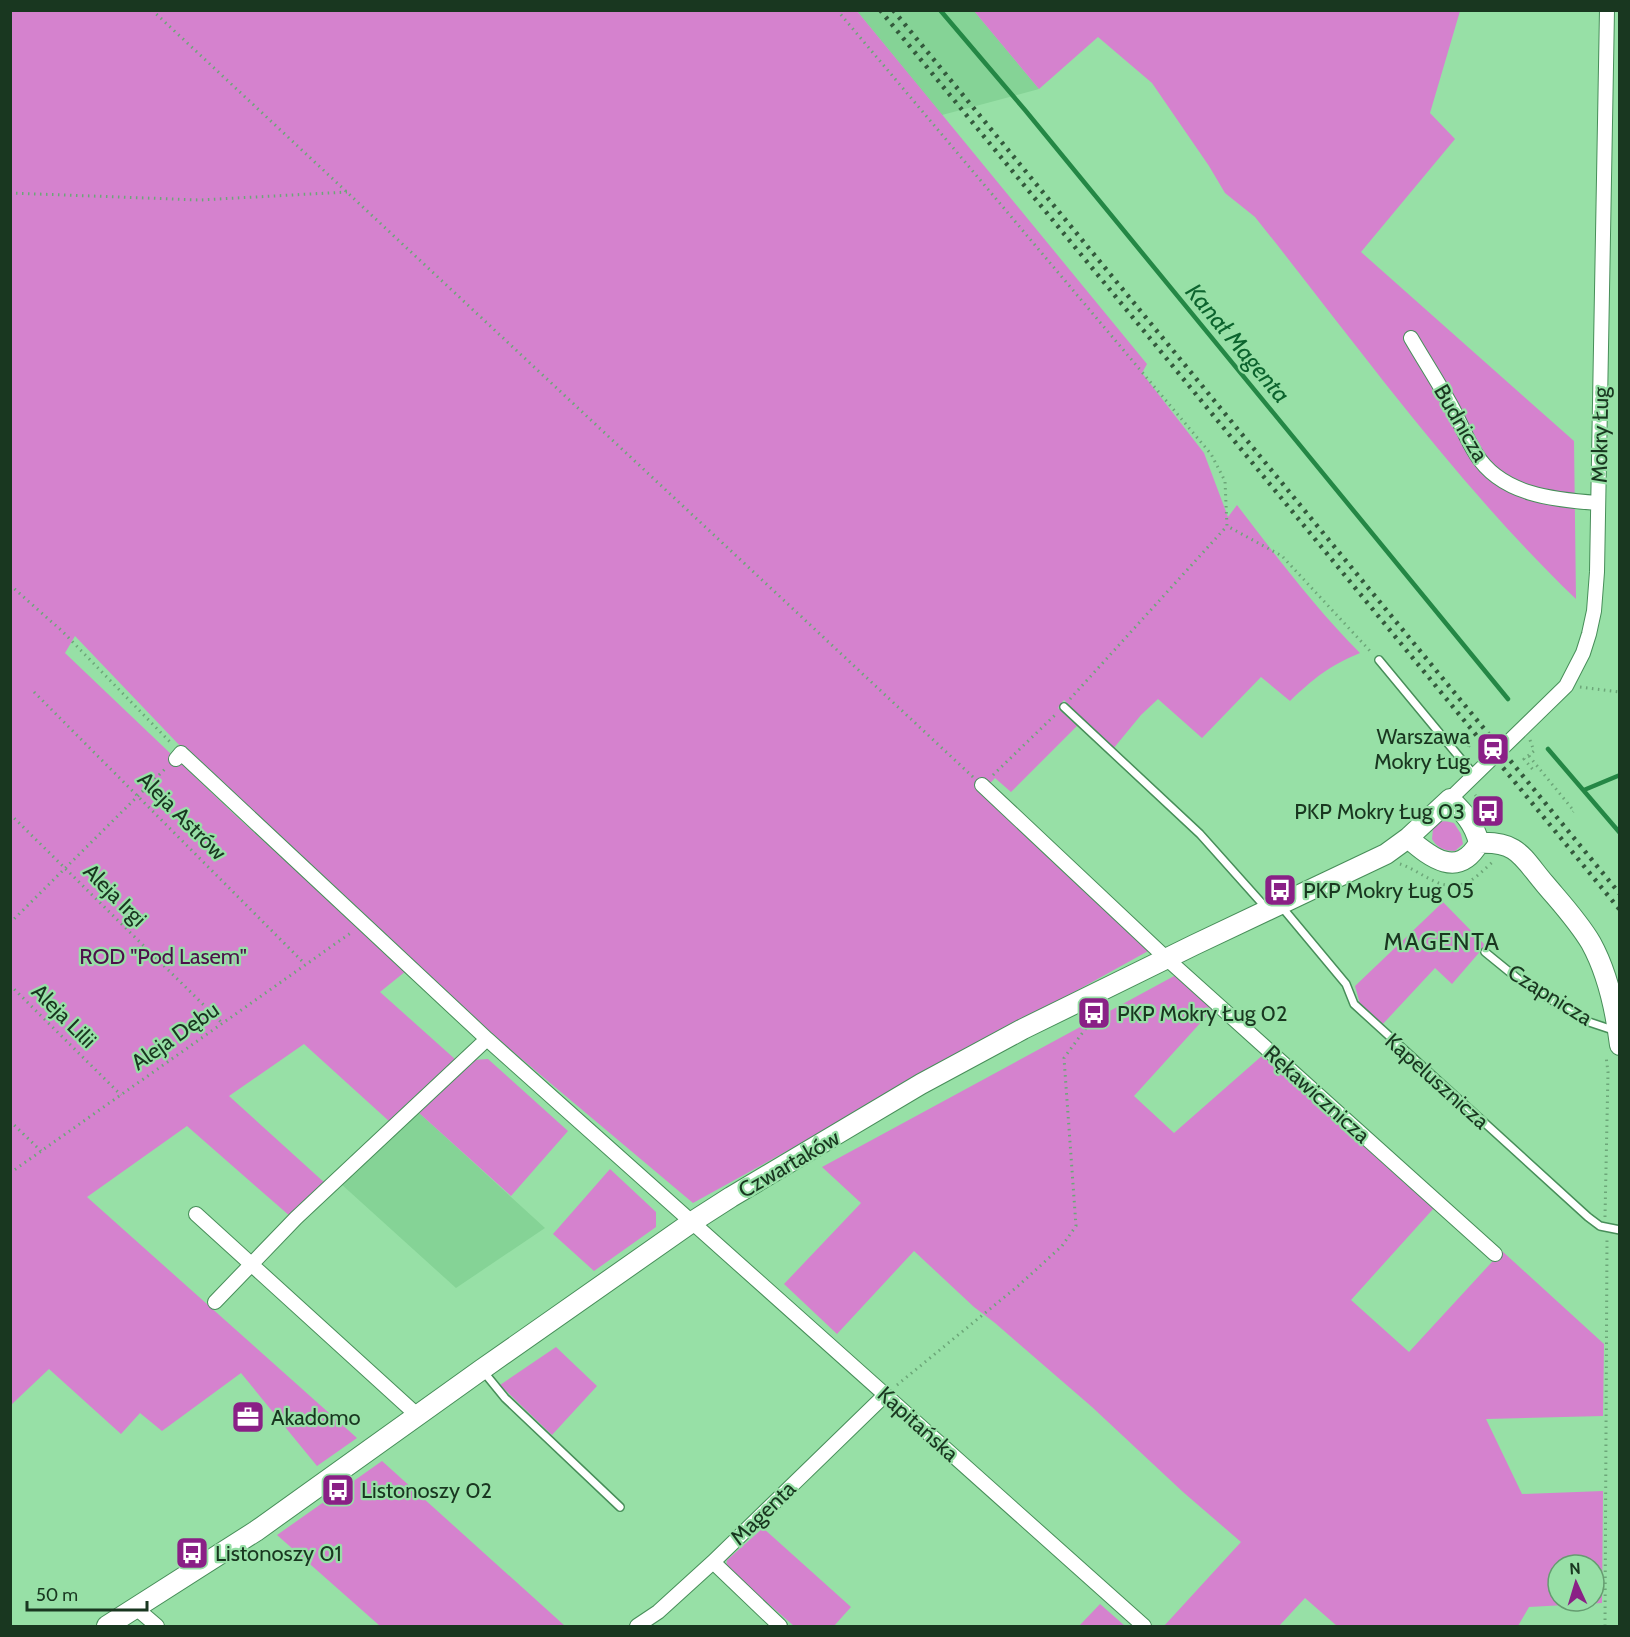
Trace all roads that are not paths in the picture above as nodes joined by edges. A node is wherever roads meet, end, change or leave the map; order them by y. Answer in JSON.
{"nodes":[{"id":1,"x":1607,"y":10,"type":"edge"},
{"id":2,"x":1411,"y":338,"type":"dead end"},
{"id":3,"x":1598,"y":503,"type":"junction"},
{"id":4,"x":1379,"y":660,"type":"road end"},
{"id":5,"x":1064,"y":707,"type":"road end"},
{"id":6,"x":1498,"y":753,"type":"joint"},
{"id":7,"x":178,"y":756,"type":"road end"},
{"id":8,"x":1476,"y":782,"type":"junction"},
{"id":9,"x":982,"y":785,"type":"road end"},
{"id":10,"x":1450,"y":799,"type":"junction"},
{"id":11,"x":1408,"y":838,"type":"junction"},
{"id":12,"x":1479,"y":843,"type":"junction"},
{"id":13,"x":1274,"y":908,"type":"junction"},
{"id":14,"x":1485,"y":952,"type":"dead end"},
{"id":15,"x":1166,"y":958,"type":"junction"},
{"id":16,"x":1614,"y":1035,"type":"edge"},
{"id":17,"x":487,"y":1039,"type":"junction"},
{"id":18,"x":196,"y":1214,"type":"dead end"},
{"id":19,"x":692,"y":1222,"type":"junction"},
{"id":20,"x":1620,"y":1230,"type":"edge"},
{"id":21,"x":1495,"y":1254,"type":"dead end"},
{"id":22,"x":250,"y":1264,"type":"junction"},
{"id":23,"x":215,"y":1302,"type":"dead end"},
{"id":24,"x":481,"y":1370,"type":"junction"},
{"id":25,"x":885,"y":1395,"type":"junction"},
{"id":26,"x":417,"y":1415,"type":"junction"},
{"id":27,"x":620,"y":1507,"type":"dead end"},
{"id":28,"x":713,"y":1562,"type":"junction"},
{"id":29,"x":136,"y":1608,"type":"junction"},
{"id":30,"x":107,"y":1626,"type":"edge"},
{"id":31,"x":157,"y":1626,"type":"edge"},
{"id":32,"x":637,"y":1626,"type":"edge"},
{"id":33,"x":780,"y":1626,"type":"edge"},
{"id":34,"x":1144,"y":1626,"type":"edge"}],
"edges":[{"from":1,"to":3,"type":"street","name":"Mokry Ług"},
{"from":2,"to":3,"type":"street","name":"Budnicza"},
{"from":3,"to":6,"type":"street","name":"Mokry Ług"},
{"from":4,"to":8,"type":"lane"},
{"from":5,"to":13,"type":"lane","name":"Kapelusznicza"},
{"from":6,"to":8,"type":"street","name":"Czwartaków"},
{"from":7,"to":17,"type":"street","name":"Kapitańska"},
{"from":8,"to":10,"type":"street","name":"Czwartaków"},
{"from":9,"to":15,"type":"street","name":"Rękawicznicza"},
{"from":10,"to":11,"type":"street","name":"Czwartaków"},
{"from":10,"to":12,"type":"street"},
{"from":11,"to":12,"type":"street"},
{"from":11,"to":13,"type":"street","name":"Czwartaków"},
{"from":12,"to":16,"type":"street"},
{"from":13,"to":15,"type":"street","name":"Czwartaków"},
{"from":13,"to":20,"type":"lane","name":"Kapelusznicza"},
{"from":14,"to":16,"type":"lane","name":"Czapnicza"},
{"from":15,"to":19,"type":"street","name":"Czwartaków"},
{"from":15,"to":21,"type":"street","name":"Rękawicznicza"},
{"from":17,"to":19,"type":"street","name":"Kapitańska"},
{"from":17,"to":22,"type":"street"},
{"from":18,"to":22,"type":"street"},
{"from":19,"to":24,"type":"street","name":"Czwartaków"},
{"from":19,"to":25,"type":"street","name":"Kapitańska"},
{"from":22,"to":23,"type":"street"},
{"from":22,"to":26,"type":"street"},
{"from":24,"to":26,"type":"street","name":"Czwartaków"},
{"from":24,"to":27,"type":"lane"},
{"from":25,"to":28,"type":"street","name":"Magenta"},
{"from":25,"to":34,"type":"street","name":"Kapitańska"},
{"from":26,"to":29,"type":"street","name":"Czwartaków"},
{"from":28,"to":32,"type":"street","name":"Magenta"},
{"from":28,"to":33,"type":"street"},
{"from":29,"to":30,"type":"street","name":"Czwartaków"},
{"from":29,"to":31,"type":"street"}]}
